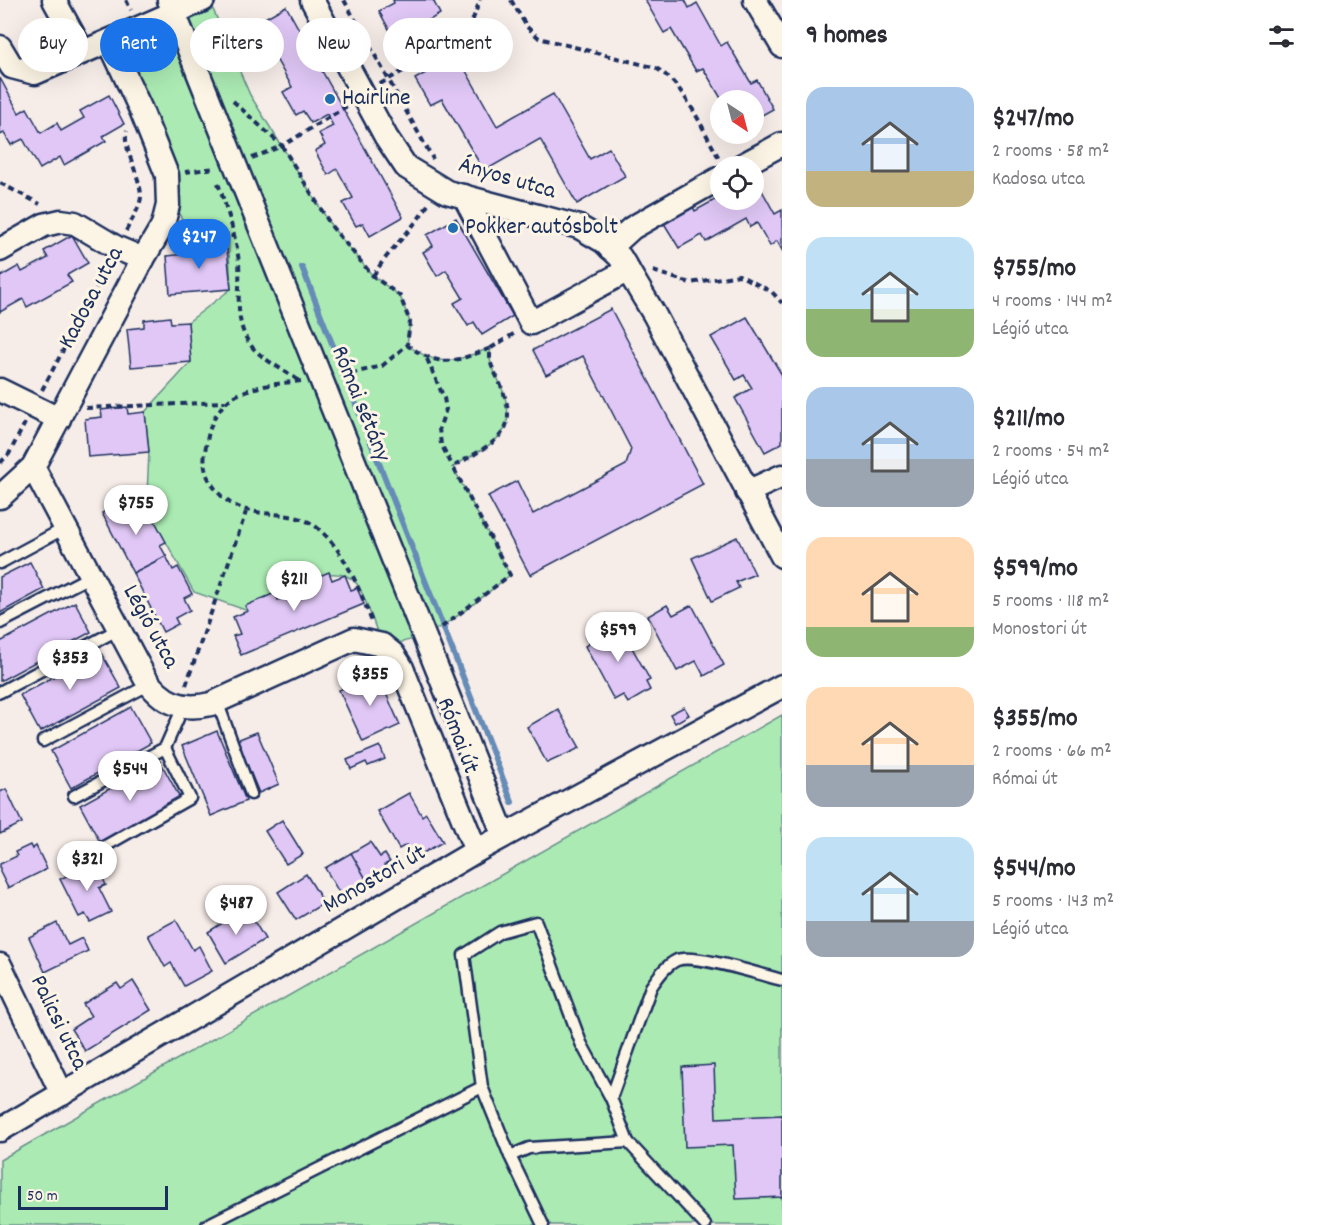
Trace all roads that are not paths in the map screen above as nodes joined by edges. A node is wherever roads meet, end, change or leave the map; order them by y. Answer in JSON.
{"nodes":[{"id":1,"x":54,"y":0,"type":"edge"},
{"id":2,"x":203,"y":0,"type":"edge"},
{"id":3,"x":312,"y":0,"type":"edge"},
{"id":4,"x":755,"y":0,"type":"edge"},
{"id":5,"x":172,"y":7,"type":"edge"},
{"id":6,"x":64,"y":18,"type":"edge"},
{"id":7,"x":152,"y":18,"type":"edge"},
{"id":8,"x":782,"y":46,"type":"edge"},
{"id":9,"x":0,"y":47,"type":"edge"},
{"id":10,"x":18,"y":69,"type":"edge"},
{"id":11,"x":123,"y":72,"type":"edge"},
{"id":12,"x":782,"y":144,"type":"edge"},
{"id":13,"x":760,"y":156,"type":"edge"},
{"id":14,"x":710,"y":184,"type":"edge"},
{"id":15,"x":464,"y":196,"type":"junction"},
{"id":16,"x":0,"y":250,"type":"edge"},
{"id":17,"x":620,"y":258,"type":"junction"},
{"id":18,"x":143,"y":259,"type":"junction"},
{"id":19,"x":0,"y":390,"type":"edge"},
{"id":20,"x":61,"y":414,"type":"junction"},
{"id":21,"x":33,"y":467,"type":"junction"},
{"id":22,"x":782,"y":476,"type":"edge"},
{"id":23,"x":747,"y":492,"type":"junction"},
{"id":24,"x":0,"y":497,"type":"edge"},
{"id":25,"x":65,"y":528,"type":"junction"},
{"id":26,"x":782,"y":556,"type":"edge"},
{"id":27,"x":0,"y":563,"type":"edge"},
{"id":28,"x":91,"y":576,"type":"junction"},
{"id":29,"x":0,"y":623,"type":"edge"},
{"id":30,"x":119,"y":629,"type":"junction"},
{"id":31,"x":150,"y":684,"type":"junction"},
{"id":32,"x":782,"y":686,"type":"edge"},
{"id":33,"x":0,"y":692,"type":"edge"},
{"id":34,"x":217,"y":702,"type":"junction"},
{"id":35,"x":183,"y":706,"type":"junction"},
{"id":36,"x":43,"y":741,"type":"dead end"},
{"id":37,"x":165,"y":748,"type":"junction"},
{"id":38,"x":251,"y":794,"type":"dead end"},
{"id":39,"x":74,"y":796,"type":"dead end"},
{"id":40,"x":501,"y":828,"type":"dead end"},
{"id":41,"x":100,"y":849,"type":"dead end"},
{"id":42,"x":476,"y":852,"type":"junction"},
{"id":43,"x":2,"y":973,"type":"edge"},
{"id":44,"x":782,"y":980,"type":"edge"},
{"id":45,"x":482,"y":1086,"type":"junction"},
{"id":46,"x":62,"y":1094,"type":"junction"},
{"id":47,"x":611,"y":1098,"type":"junction"},
{"id":48,"x":0,"y":1130,"type":"edge"},
{"id":49,"x":628,"y":1142,"type":"junction"},
{"id":50,"x":510,"y":1156,"type":"junction"},
{"id":51,"x":207,"y":1225,"type":"edge"},
{"id":52,"x":543,"y":1225,"type":"edge"},
{"id":53,"x":705,"y":1225,"type":"edge"}],
"edges":[{"from":1,"to":6,"type":"street"},
{"from":2,"to":5,"type":"street"},
{"from":3,"to":15,"type":"street","name":"Ányos utca"},
{"from":4,"to":8,"type":"street"},
{"from":5,"to":7,"type":"street"},
{"from":5,"to":40,"type":"street","name":"Római sétány"},
{"from":9,"to":10,"type":"street"},
{"from":11,"to":18,"type":"street","name":"Kadosa utca"},
{"from":12,"to":13,"type":"street"},
{"from":14,"to":17,"type":"street"},
{"from":15,"to":17,"type":"street","name":"Ányos utca"},
{"from":15,"to":17,"type":"street"},
{"from":16,"to":18,"type":"street"},
{"from":17,"to":23,"type":"street","name":"Ányos utca"},
{"from":18,"to":20,"type":"street","name":"Kadosa utca"},
{"from":19,"to":20,"type":"street"},
{"from":20,"to":21,"type":"street","name":"Kadosa utca"},
{"from":21,"to":24,"type":"street","name":"Kadosa utca"},
{"from":21,"to":25,"type":"street","name":"Légió utca"},
{"from":22,"to":23,"type":"street"},
{"from":23,"to":26,"type":"street","name":"Ányos utca"},
{"from":25,"to":27,"type":"lane"},
{"from":25,"to":28,"type":"street","name":"Légió utca"},
{"from":28,"to":29,"type":"lane"},
{"from":28,"to":30,"type":"street","name":"Légió utca"},
{"from":30,"to":31,"type":"street","name":"Légió utca"},
{"from":30,"to":33,"type":"lane"},
{"from":31,"to":35,"type":"street","name":"Légió utca"},
{"from":31,"to":36,"type":"lane"},
{"from":32,"to":42,"type":"street","name":"Monostori út"},
{"from":34,"to":35,"type":"street"},
{"from":34,"to":38,"type":"lane"},
{"from":34,"to":42,"type":"street","name":"Római út"},
{"from":35,"to":37,"type":"lane"},
{"from":37,"to":39,"type":"lane"},
{"from":37,"to":41,"type":"lane"},
{"from":42,"to":46,"type":"street","name":"Monostori út"},
{"from":43,"to":46,"type":"street","name":"Palicsi utca"},
{"from":44,"to":47,"type":"lane"},
{"from":45,"to":47,"type":"lane"},
{"from":45,"to":50,"type":"lane"},
{"from":45,"to":51,"type":"lane"},
{"from":46,"to":48,"type":"street","name":"Monostori út"},
{"from":47,"to":49,"type":"lane"},
{"from":49,"to":50,"type":"lane"},
{"from":49,"to":53,"type":"lane"},
{"from":50,"to":52,"type":"lane"}]}
